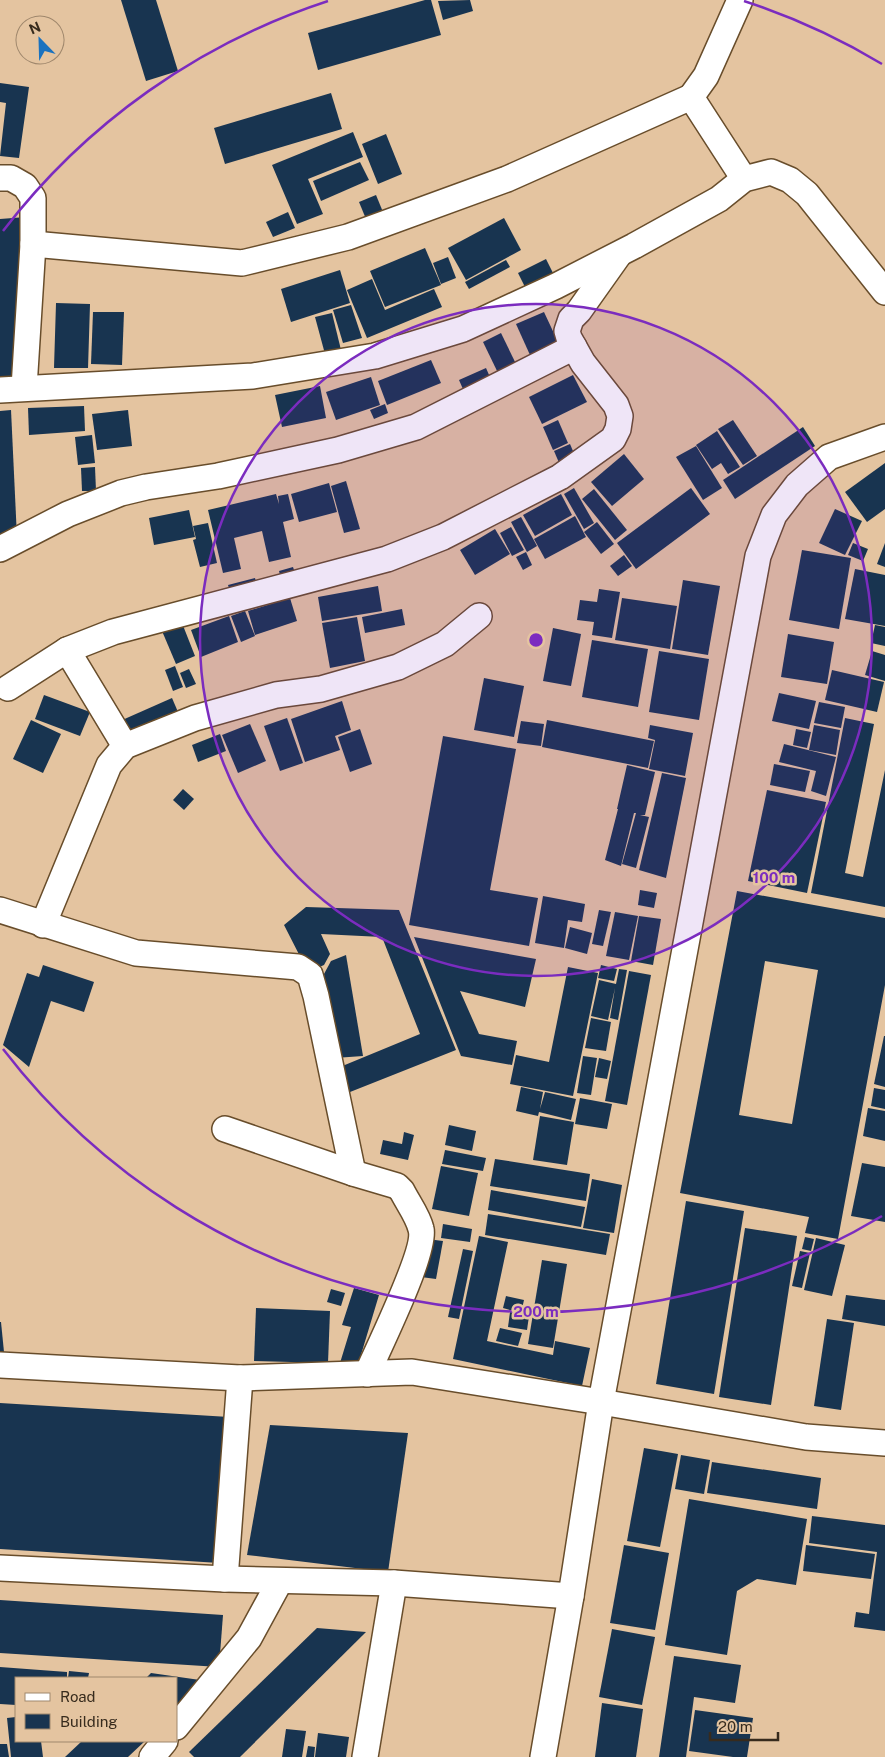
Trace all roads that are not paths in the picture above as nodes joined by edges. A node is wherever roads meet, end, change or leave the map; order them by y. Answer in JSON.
{"nodes":[{"id":1,"x":740,"y":0,"type":"edge"},
{"id":2,"x":691,"y":97,"type":"junction"},
{"id":3,"x":0,"y":178,"type":"edge"},
{"id":4,"x":744,"y":179,"type":"junction"},
{"id":5,"x":33,"y":244,"type":"junction"},
{"id":6,"x":621,"y":252,"type":"junction"},
{"id":7,"x":885,"y":292,"type":"edge"},
{"id":8,"x":574,"y":347,"type":"junction"},
{"id":9,"x":12,"y":389,"type":"edge"},
{"id":10,"x":885,"y":437,"type":"edge"},
{"id":11,"x":0,"y":549,"type":"edge"},
{"id":12,"x":479,"y":616,"type":"dead end"},
{"id":13,"x":67,"y":650,"type":"junction"},
{"id":14,"x":8,"y":688,"type":"dead end"},
{"id":15,"x":125,"y":746,"type":"junction"},
{"id":16,"x":0,"y":910,"type":"edge"},
{"id":17,"x":43,"y":925,"type":"junction"},
{"id":18,"x":225,"y":1129,"type":"dead end"},
{"id":19,"x":353,"y":1173,"type":"junction"},
{"id":20,"x":0,"y":1365,"type":"edge"},
{"id":21,"x":367,"y":1374,"type":"junction"},
{"id":22,"x":240,"y":1378,"type":"junction"},
{"id":23,"x":601,"y":1402,"type":"junction"},
{"id":24,"x":885,"y":1443,"type":"edge"},
{"id":25,"x":0,"y":1568,"type":"edge"},
{"id":26,"x":225,"y":1579,"type":"junction"},
{"id":27,"x":280,"y":1581,"type":"junction"},
{"id":28,"x":394,"y":1583,"type":"junction"},
{"id":29,"x":572,"y":1596,"type":"junction"},
{"id":30,"x":178,"y":1725,"type":"edge"},
{"id":31,"x":164,"y":1742,"type":"edge"},
{"id":32,"x":152,"y":1757,"type":"edge"},
{"id":33,"x":365,"y":1757,"type":"edge"},
{"id":34,"x":543,"y":1757,"type":"edge"}],
"edges":[{"from":1,"to":2,"type":"street"},
{"from":2,"to":4,"type":"street"},
{"from":2,"to":5,"type":"street"},
{"from":3,"to":5,"type":"street"},
{"from":4,"to":6,"type":"street"},
{"from":4,"to":7,"type":"street"},
{"from":5,"to":9,"type":"street"},
{"from":6,"to":8,"type":"street"},
{"from":6,"to":9,"type":"street"},
{"from":8,"to":11,"type":"street"},
{"from":8,"to":13,"type":"street"},
{"from":10,"to":23,"type":"street"},
{"from":12,"to":15,"type":"street"},
{"from":13,"to":14,"type":"street"},
{"from":13,"to":15,"type":"street"},
{"from":15,"to":17,"type":"street"},
{"from":16,"to":17,"type":"street"},
{"from":17,"to":19,"type":"street"},
{"from":18,"to":19,"type":"street"},
{"from":19,"to":21,"type":"street"},
{"from":20,"to":22,"type":"street"},
{"from":21,"to":22,"type":"street"},
{"from":21,"to":23,"type":"street"},
{"from":22,"to":26,"type":"street"},
{"from":23,"to":24,"type":"street"},
{"from":23,"to":29,"type":"street"},
{"from":25,"to":26,"type":"street"},
{"from":26,"to":27,"type":"street"},
{"from":27,"to":28,"type":"street"},
{"from":27,"to":30,"type":"street"},
{"from":28,"to":29,"type":"street"},
{"from":28,"to":33,"type":"street"},
{"from":29,"to":34,"type":"street"},
{"from":31,"to":32,"type":"street"}]}
